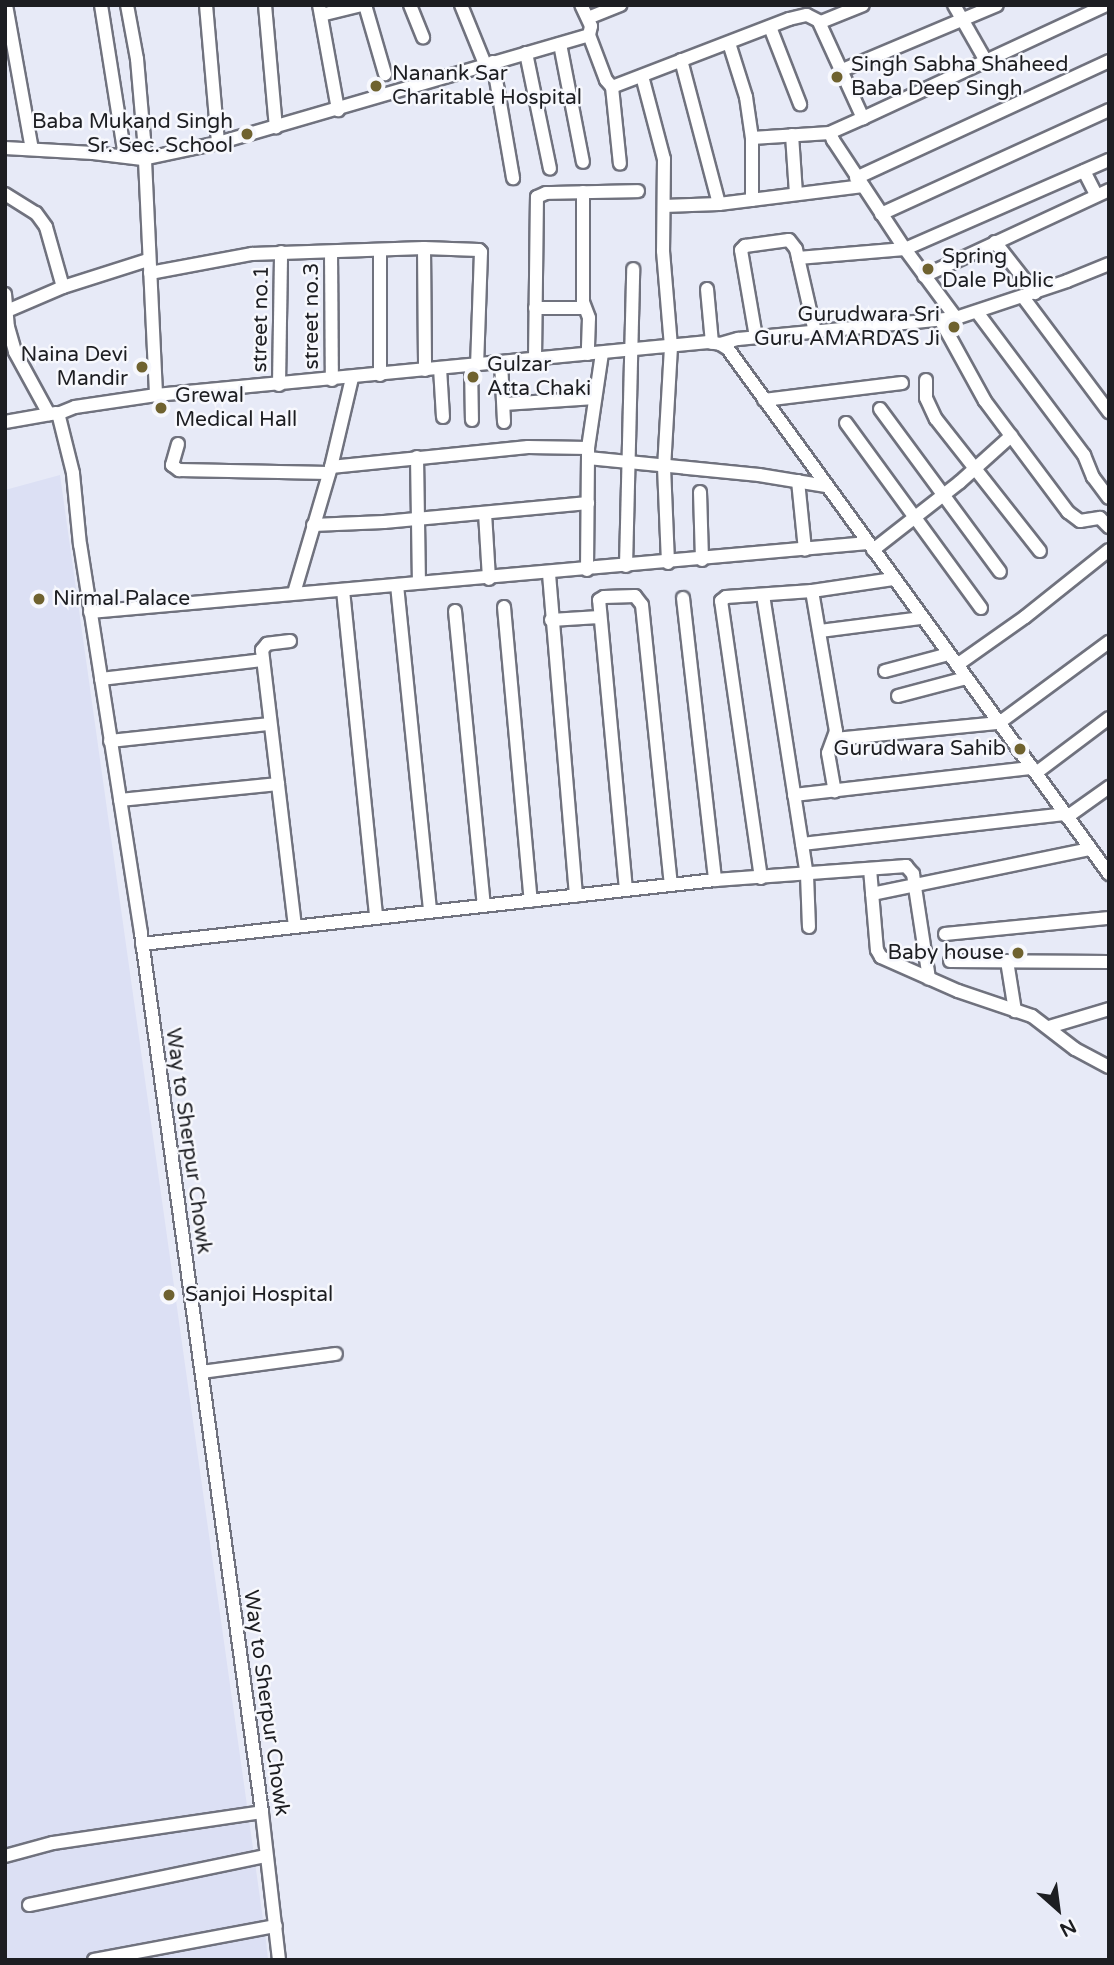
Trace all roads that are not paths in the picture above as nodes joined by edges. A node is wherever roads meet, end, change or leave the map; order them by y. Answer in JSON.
{"nodes":[{"id":1,"x":6,"y":5,"type":"edge"},
{"id":2,"x":100,"y":5,"type":"edge"},
{"id":3,"x":127,"y":5,"type":"edge"},
{"id":4,"x":206,"y":5,"type":"edge"},
{"id":5,"x":265,"y":5,"type":"edge"},
{"id":6,"x":363,"y":5,"type":"edge"},
{"id":7,"x":410,"y":5,"type":"edge"},
{"id":8,"x":460,"y":5,"type":"edge"},
{"id":9,"x":581,"y":5,"type":"edge"},
{"id":10,"x":621,"y":5,"type":"edge"},
{"id":11,"x":863,"y":5,"type":"edge"},
{"id":12,"x":954,"y":5,"type":"edge"},
{"id":13,"x":997,"y":5,"type":"edge"},
{"id":14,"x":1107,"y":5,"type":"edge"},
{"id":15,"x":320,"y":10,"type":"edge"},
{"id":16,"x":809,"y":14,"type":"edge"},
{"id":17,"x":588,"y":18,"type":"junction"},
{"id":18,"x":964,"y":21,"type":"junction"},
{"id":19,"x":770,"y":27,"type":"junction"},
{"id":20,"x":589,"y":35,"type":"junction"},
{"id":21,"x":423,"y":37,"type":"dead end"},
{"id":22,"x":729,"y":43,"type":"junction"},
{"id":23,"x":560,"y":44,"type":"junction"},
{"id":24,"x":526,"y":53,"type":"junction"},
{"id":25,"x":681,"y":60,"type":"junction"},
{"id":26,"x":986,"y":61,"type":"junction"},
{"id":27,"x":1109,"y":61,"type":"edge"},
{"id":28,"x":489,"y":63,"type":"junction"},
{"id":29,"x":840,"y":71,"type":"junction"},
{"id":30,"x":385,"y":74,"type":"dead end"},
{"id":31,"x":642,"y":76,"type":"junction"},
{"id":32,"x":612,"y":87,"type":"junction"},
{"id":33,"x":800,"y":104,"type":"dead end"},
{"id":34,"x":338,"y":110,"type":"junction"},
{"id":35,"x":1109,"y":110,"type":"edge"},
{"id":36,"x":863,"y":118,"type":"junction"},
{"id":37,"x":276,"y":128,"type":"junction"},
{"id":38,"x":830,"y":133,"type":"junction"},
{"id":39,"x":792,"y":135,"type":"junction"},
{"id":40,"x":752,"y":138,"type":"junction"},
{"id":41,"x":218,"y":143,"type":"junction"},
{"id":42,"x":5,"y":148,"type":"edge"},
{"id":43,"x":32,"y":149,"type":"junction"},
{"id":44,"x":125,"y":156,"type":"junction"},
{"id":45,"x":143,"y":159,"type":"junction"},
{"id":46,"x":1109,"y":160,"type":"edge"},
{"id":47,"x":583,"y":162,"type":"dead end"},
{"id":48,"x":620,"y":163,"type":"dead end"},
{"id":49,"x":550,"y":169,"type":"dead end"},
{"id":50,"x":1084,"y":171,"type":"junction"},
{"id":51,"x":513,"y":178,"type":"dead end"},
{"id":52,"x":860,"y":182,"type":"junction"},
{"id":53,"x":1109,"y":190,"type":"edge"},
{"id":54,"x":638,"y":191,"type":"dead end"},
{"id":55,"x":583,"y":192,"type":"junction"},
{"id":56,"x":5,"y":194,"type":"edge"},
{"id":57,"x":796,"y":194,"type":"junction"},
{"id":58,"x":1096,"y":195,"type":"junction"},
{"id":59,"x":752,"y":200,"type":"junction"},
{"id":60,"x":719,"y":204,"type":"junction"},
{"id":61,"x":664,"y":206,"type":"junction"},
{"id":62,"x":881,"y":214,"type":"junction"},
{"id":63,"x":995,"y":242,"type":"junction"},
{"id":64,"x":424,"y":248,"type":"junction"},
{"id":65,"x":905,"y":249,"type":"junction"},
{"id":66,"x":380,"y":250,"type":"junction"},
{"id":67,"x":281,"y":252,"type":"junction"},
{"id":68,"x":331,"y":252,"type":"junction"},
{"id":69,"x":798,"y":258,"type":"junction"},
{"id":70,"x":1109,"y":264,"type":"edge"},
{"id":71,"x":149,"y":267,"type":"junction"},
{"id":72,"x":633,"y":269,"type":"dead end"},
{"id":73,"x":924,"y":276,"type":"junction"},
{"id":74,"x":63,"y":287,"type":"junction"},
{"id":75,"x":707,"y":289,"type":"dead end"},
{"id":76,"x":5,"y":294,"type":"edge"},
{"id":77,"x":1029,"y":295,"type":"junction"},
{"id":78,"x":535,"y":308,"type":"junction"},
{"id":79,"x":584,"y":308,"type":"junction"},
{"id":80,"x":7,"y":311,"type":"edge"},
{"id":81,"x":977,"y":312,"type":"junction"},
{"id":82,"x":956,"y":318,"type":"junction"},
{"id":83,"x":941,"y":321,"type":"junction"},
{"id":84,"x":7,"y":327,"type":"edge"},
{"id":85,"x":815,"y":332,"type":"junction"},
{"id":86,"x":756,"y":337,"type":"junction"},
{"id":87,"x":716,"y":343,"type":"junction"},
{"id":88,"x":671,"y":347,"type":"junction"},
{"id":89,"x":631,"y":350,"type":"junction"},
{"id":90,"x":588,"y":354,"type":"junction"},
{"id":91,"x":602,"y":354,"type":"junction"},
{"id":92,"x":535,"y":359,"type":"junction"},
{"id":93,"x":501,"y":362,"type":"junction"},
{"id":94,"x":474,"y":365,"type":"junction"},
{"id":95,"x":440,"y":368,"type":"junction"},
{"id":96,"x":425,"y":370,"type":"junction"},
{"id":97,"x":380,"y":375,"type":"junction"},
{"id":98,"x":352,"y":378,"type":"junction"},
{"id":99,"x":332,"y":380,"type":"junction"},
{"id":100,"x":926,"y":380,"type":"dead end"},
{"id":101,"x":902,"y":383,"type":"dead end"},
{"id":102,"x":279,"y":385,"type":"junction"},
{"id":103,"x":156,"y":395,"type":"junction"},
{"id":104,"x":595,"y":398,"type":"junction"},
{"id":105,"x":764,"y":400,"type":"junction"},
{"id":106,"x":504,"y":404,"type":"junction"},
{"id":107,"x":880,"y":409,"type":"dead end"},
{"id":108,"x":1109,"y":412,"type":"edge"},
{"id":109,"x":55,"y":413,"type":"junction"},
{"id":110,"x":443,"y":418,"type":"dead end"},
{"id":111,"x":472,"y":420,"type":"dead end"},
{"id":112,"x":5,"y":422,"type":"edge"},
{"id":113,"x":504,"y":422,"type":"dead end"},
{"id":114,"x":846,"y":423,"type":"dead end"},
{"id":115,"x":1011,"y":436,"type":"junction"},
{"id":116,"x":178,"y":444,"type":"dead end"},
{"id":117,"x":588,"y":453,"type":"junction"},
{"id":118,"x":417,"y":457,"type":"junction"},
{"id":119,"x":627,"y":461,"type":"junction"},
{"id":120,"x":664,"y":467,"type":"junction"},
{"id":121,"x":974,"y":468,"type":"junction"},
{"id":122,"x":330,"y":470,"type":"junction"},
{"id":123,"x":799,"y":481,"type":"junction"},
{"id":124,"x":827,"y":486,"type":"junction"},
{"id":125,"x":700,"y":492,"type":"dead end"},
{"id":126,"x":943,"y":495,"type":"junction"},
{"id":127,"x":1109,"y":498,"type":"edge"},
{"id":128,"x":588,"y":503,"type":"junction"},
{"id":129,"x":485,"y":513,"type":"junction"},
{"id":130,"x":417,"y":518,"type":"junction"},
{"id":131,"x":914,"y":519,"type":"junction"},
{"id":132,"x":313,"y":525,"type":"junction"},
{"id":133,"x":1109,"y":527,"type":"edge"},
{"id":134,"x":870,"y":547,"type":"junction"},
{"id":135,"x":805,"y":550,"type":"junction"},
{"id":136,"x":1109,"y":550,"type":"edge"},
{"id":137,"x":1040,"y":551,"type":"dead end"},
{"id":138,"x":702,"y":560,"type":"junction"},
{"id":139,"x":668,"y":563,"type":"junction"},
{"id":140,"x":626,"y":566,"type":"junction"},
{"id":141,"x":587,"y":570,"type":"junction"},
{"id":142,"x":1000,"y":572,"type":"dead end"},
{"id":143,"x":548,"y":574,"type":"junction"},
{"id":144,"x":489,"y":579,"type":"junction"},
{"id":145,"x":893,"y":579,"type":"junction"},
{"id":146,"x":419,"y":582,"type":"junction"},
{"id":147,"x":397,"y":585,"type":"junction"},
{"id":148,"x":343,"y":590,"type":"junction"},
{"id":149,"x":813,"y":591,"type":"junction"},
{"id":150,"x":294,"y":593,"type":"junction"},
{"id":151,"x":762,"y":595,"type":"junction"},
{"id":152,"x":683,"y":598,"type":"dead end"},
{"id":153,"x":504,"y":607,"type":"dead end"},
{"id":154,"x":981,"y":608,"type":"dead end"},
{"id":155,"x":454,"y":611,"type":"dead end"},
{"id":156,"x":90,"y":612,"type":"junction"},
{"id":157,"x":600,"y":617,"type":"junction"},
{"id":158,"x":922,"y":618,"type":"junction"},
{"id":159,"x":551,"y":620,"type":"junction"},
{"id":160,"x":820,"y":631,"type":"junction"},
{"id":161,"x":290,"y":641,"type":"dead end"},
{"id":162,"x":1109,"y":642,"type":"edge"},
{"id":163,"x":262,"y":660,"type":"junction"},
{"id":164,"x":953,"y":660,"type":"junction"},
{"id":165,"x":885,"y":671,"type":"dead end"},
{"id":166,"x":966,"y":678,"type":"junction"},
{"id":167,"x":101,"y":680,"type":"junction"},
{"id":168,"x":898,"y":696,"type":"dead end"},
{"id":169,"x":1109,"y":718,"type":"edge"},
{"id":170,"x":999,"y":723,"type":"junction"},
{"id":171,"x":270,"y":724,"type":"junction"},
{"id":172,"x":835,"y":739,"type":"junction"},
{"id":173,"x":110,"y":741,"type":"junction"},
{"id":174,"x":1034,"y":771,"type":"junction"},
{"id":175,"x":278,"y":784,"type":"junction"},
{"id":176,"x":1109,"y":787,"type":"edge"},
{"id":177,"x":835,"y":791,"type":"junction"},
{"id":178,"x":794,"y":795,"type":"junction"},
{"id":179,"x":120,"y":800,"type":"junction"},
{"id":180,"x":1066,"y":816,"type":"junction"},
{"id":181,"x":802,"y":844,"type":"junction"},
{"id":182,"x":1090,"y":849,"type":"junction"},
{"id":183,"x":870,"y":869,"type":"junction"},
{"id":184,"x":1109,"y":874,"type":"edge"},
{"id":185,"x":807,"y":875,"type":"junction"},
{"id":186,"x":761,"y":878,"type":"junction"},
{"id":187,"x":715,"y":880,"type":"junction"},
{"id":188,"x":671,"y":885,"type":"junction"},
{"id":189,"x":914,"y":887,"type":"junction"},
{"id":190,"x":626,"y":890,"type":"junction"},
{"id":191,"x":872,"y":894,"type":"junction"},
{"id":192,"x":576,"y":896,"type":"junction"},
{"id":193,"x":531,"y":901,"type":"junction"},
{"id":194,"x":484,"y":906,"type":"junction"},
{"id":195,"x":430,"y":911,"type":"junction"},
{"id":196,"x":376,"y":917,"type":"junction"},
{"id":197,"x":1109,"y":918,"type":"edge"},
{"id":198,"x":295,"y":926,"type":"junction"},
{"id":199,"x":809,"y":927,"type":"dead end"},
{"id":200,"x":945,"y":934,"type":"dead end"},
{"id":201,"x":142,"y":944,"type":"junction"},
{"id":202,"x":950,"y":961,"type":"dead end"},
{"id":203,"x":1007,"y":961,"type":"junction"},
{"id":204,"x":1109,"y":961,"type":"edge"},
{"id":205,"x":929,"y":979,"type":"junction"},
{"id":206,"x":1109,"y":1009,"type":"edge"},
{"id":207,"x":1015,"y":1011,"type":"junction"},
{"id":208,"x":1049,"y":1027,"type":"junction"},
{"id":209,"x":1109,"y":1067,"type":"edge"},
{"id":210,"x":336,"y":1354,"type":"dead end"},
{"id":211,"x":202,"y":1372,"type":"junction"},
{"id":212,"x":262,"y":1812,"type":"junction"},
{"id":213,"x":5,"y":1856,"type":"edge"},
{"id":214,"x":267,"y":1856,"type":"junction"},
{"id":215,"x":29,"y":1905,"type":"dead end"},
{"id":216,"x":276,"y":1926,"type":"junction"},
{"id":217,"x":94,"y":1960,"type":"edge"},
{"id":218,"x":279,"y":1960,"type":"edge"}],
"edges":[{"from":1,"to":43,"type":"street"},
{"from":2,"to":44,"type":"street"},
{"from":3,"to":45,"type":"street"},
{"from":4,"to":41,"type":"street"},
{"from":5,"to":37,"type":"street"},
{"from":6,"to":15,"type":"street"},
{"from":6,"to":30,"type":"street"},
{"from":7,"to":21,"type":"street"},
{"from":8,"to":28,"type":"street"},
{"from":9,"to":17,"type":"street"},
{"from":10,"to":17,"type":"street"},
{"from":11,"to":16,"type":"street"},
{"from":12,"to":18,"type":"street"},
{"from":13,"to":18,"type":"street"},
{"from":14,"to":26,"type":"street"},
{"from":15,"to":34,"type":"street"},
{"from":16,"to":19,"type":"street"},
{"from":16,"to":29,"type":"street"},
{"from":17,"to":20,"type":"street"},
{"from":18,"to":26,"type":"street"},
{"from":18,"to":29,"type":"street"},
{"from":19,"to":22,"type":"street"},
{"from":19,"to":33,"type":"street"},
{"from":20,"to":23,"type":"street"},
{"from":20,"to":32,"type":"street"},
{"from":22,"to":25,"type":"street"},
{"from":22,"to":40,"type":"street"},
{"from":23,"to":24,"type":"street"},
{"from":23,"to":47,"type":"street"},
{"from":24,"to":28,"type":"street"},
{"from":24,"to":49,"type":"street"},
{"from":25,"to":31,"type":"street"},
{"from":25,"to":60,"type":"street"},
{"from":26,"to":36,"type":"street"},
{"from":27,"to":52,"type":"street"},
{"from":28,"to":34,"type":"street"},
{"from":28,"to":51,"type":"street"},
{"from":29,"to":36,"type":"street"},
{"from":31,"to":32,"type":"street"},
{"from":31,"to":61,"type":"street"},
{"from":32,"to":48,"type":"street"},
{"from":34,"to":37,"type":"street"},
{"from":35,"to":62,"type":"street"},
{"from":36,"to":38,"type":"street"},
{"from":37,"to":41,"type":"street"},
{"from":38,"to":39,"type":"street"},
{"from":38,"to":52,"type":"street"},
{"from":39,"to":40,"type":"street"},
{"from":39,"to":57,"type":"street"},
{"from":40,"to":59,"type":"street"},
{"from":41,"to":45,"type":"street"},
{"from":42,"to":43,"type":"street"},
{"from":43,"to":44,"type":"street"},
{"from":44,"to":45,"type":"street"},
{"from":45,"to":71,"type":"street"},
{"from":46,"to":50,"type":"street"},
{"from":50,"to":58,"type":"street"},
{"from":50,"to":65,"type":"street"},
{"from":52,"to":57,"type":"street"},
{"from":52,"to":62,"type":"street"},
{"from":53,"to":58,"type":"street"},
{"from":54,"to":55,"type":"street"},
{"from":55,"to":78,"type":"street"},
{"from":55,"to":79,"type":"street"},
{"from":56,"to":74,"type":"street"},
{"from":57,"to":59,"type":"street"},
{"from":58,"to":63,"type":"street"},
{"from":59,"to":60,"type":"street"},
{"from":60,"to":61,"type":"street"},
{"from":61,"to":88,"type":"street"},
{"from":62,"to":65,"type":"street"},
{"from":63,"to":73,"type":"street"},
{"from":63,"to":77,"type":"street"},
{"from":64,"to":66,"type":"street"},
{"from":64,"to":94,"type":"street"},
{"from":64,"to":96,"type":"street"},
{"from":65,"to":69,"type":"street"},
{"from":65,"to":73,"type":"street"},
{"from":66,"to":68,"type":"street"},
{"from":66,"to":97,"type":"street"},
{"from":67,"to":68,"type":"street"},
{"from":67,"to":71,"type":"street"},
{"from":67,"to":102,"type":"street","name":"street no.1"},
{"from":68,"to":99,"type":"street","name":"street no.3"},
{"from":69,"to":85,"type":"street"},
{"from":69,"to":86,"type":"street"},
{"from":70,"to":77,"type":"street"},
{"from":71,"to":74,"type":"street"},
{"from":71,"to":103,"type":"street"},
{"from":72,"to":89,"type":"street"},
{"from":73,"to":82,"type":"street"},
{"from":74,"to":80,"type":"street"},
{"from":75,"to":87,"type":"street"},
{"from":76,"to":80,"type":"street"},
{"from":77,"to":81,"type":"street"},
{"from":77,"to":108,"type":"street"},
{"from":78,"to":79,"type":"street"},
{"from":78,"to":92,"type":"street"},
{"from":79,"to":90,"type":"street"},
{"from":80,"to":84,"type":"street"},
{"from":81,"to":82,"type":"street"},
{"from":81,"to":127,"type":"street"},
{"from":82,"to":83,"type":"street"},
{"from":83,"to":85,"type":"street"},
{"from":83,"to":115,"type":"street"},
{"from":84,"to":109,"type":"street"},
{"from":85,"to":86,"type":"street"},
{"from":86,"to":87,"type":"street"},
{"from":87,"to":88,"type":"street"},
{"from":87,"to":105,"type":"street"},
{"from":88,"to":89,"type":"street"},
{"from":88,"to":120,"type":"street"},
{"from":89,"to":91,"type":"street"},
{"from":89,"to":119,"type":"street"},
{"from":90,"to":91,"type":"street"},
{"from":90,"to":92,"type":"street"},
{"from":91,"to":104,"type":"street"},
{"from":92,"to":93,"type":"street"},
{"from":93,"to":94,"type":"street"},
{"from":93,"to":106,"type":"street"},
{"from":94,"to":95,"type":"street"},
{"from":94,"to":111,"type":"street"},
{"from":95,"to":96,"type":"street"},
{"from":95,"to":110,"type":"street"},
{"from":96,"to":97,"type":"street"},
{"from":97,"to":98,"type":"street"},
{"from":98,"to":99,"type":"street"},
{"from":98,"to":122,"type":"street"},
{"from":99,"to":102,"type":"street"},
{"from":100,"to":121,"type":"street"},
{"from":101,"to":105,"type":"street"},
{"from":102,"to":103,"type":"street"},
{"from":103,"to":109,"type":"street"},
{"from":104,"to":106,"type":"street"},
{"from":104,"to":117,"type":"street"},
{"from":105,"to":124,"type":"street"},
{"from":106,"to":113,"type":"street"},
{"from":107,"to":126,"type":"street"},
{"from":109,"to":112,"type":"street"},
{"from":109,"to":156,"type":"street","name":"Way to Sherpur Chowk"},
{"from":114,"to":131,"type":"street"},
{"from":115,"to":121,"type":"street"},
{"from":115,"to":133,"type":"street"},
{"from":116,"to":122,"type":"street"},
{"from":117,"to":118,"type":"street"},
{"from":117,"to":119,"type":"street"},
{"from":117,"to":128,"type":"street"},
{"from":118,"to":122,"type":"street"},
{"from":118,"to":130,"type":"street"},
{"from":119,"to":120,"type":"street"},
{"from":119,"to":140,"type":"street"},
{"from":120,"to":123,"type":"street"},
{"from":120,"to":139,"type":"street"},
{"from":121,"to":126,"type":"street"},
{"from":121,"to":137,"type":"street"},
{"from":122,"to":132,"type":"street"},
{"from":123,"to":124,"type":"street"},
{"from":123,"to":135,"type":"street"},
{"from":124,"to":134,"type":"street"},
{"from":125,"to":138,"type":"street"},
{"from":126,"to":131,"type":"street"},
{"from":126,"to":142,"type":"street"},
{"from":128,"to":129,"type":"street"},
{"from":128,"to":141,"type":"street"},
{"from":129,"to":130,"type":"street"},
{"from":129,"to":144,"type":"street"},
{"from":130,"to":132,"type":"street"},
{"from":130,"to":146,"type":"street"},
{"from":131,"to":134,"type":"street"},
{"from":131,"to":154,"type":"street"},
{"from":132,"to":150,"type":"street"},
{"from":134,"to":135,"type":"street"},
{"from":134,"to":145,"type":"street"},
{"from":135,"to":138,"type":"street"},
{"from":136,"to":164,"type":"street"},
{"from":138,"to":139,"type":"street"},
{"from":139,"to":140,"type":"street"},
{"from":140,"to":141,"type":"street"},
{"from":141,"to":143,"type":"street"},
{"from":143,"to":144,"type":"street"},
{"from":143,"to":159,"type":"street"},
{"from":144,"to":146,"type":"street"},
{"from":145,"to":149,"type":"street"},
{"from":145,"to":158,"type":"street"},
{"from":146,"to":147,"type":"street"},
{"from":147,"to":148,"type":"street"},
{"from":147,"to":195,"type":"street"},
{"from":148,"to":150,"type":"street"},
{"from":148,"to":196,"type":"street"},
{"from":149,"to":151,"type":"street"},
{"from":149,"to":160,"type":"street"},
{"from":150,"to":156,"type":"street"},
{"from":151,"to":178,"type":"street"},
{"from":151,"to":186,"type":"street"},
{"from":152,"to":187,"type":"street"},
{"from":153,"to":193,"type":"street"},
{"from":155,"to":194,"type":"street"},
{"from":156,"to":167,"type":"street","name":"Way to Sherpur Chowk"},
{"from":157,"to":159,"type":"street"},
{"from":157,"to":188,"type":"street"},
{"from":157,"to":190,"type":"street"},
{"from":158,"to":160,"type":"street"},
{"from":158,"to":164,"type":"street"},
{"from":159,"to":192,"type":"street"},
{"from":160,"to":172,"type":"street"},
{"from":161,"to":163,"type":"street"},
{"from":162,"to":170,"type":"street"},
{"from":163,"to":167,"type":"street"},
{"from":163,"to":171,"type":"street"},
{"from":164,"to":165,"type":"street"},
{"from":164,"to":166,"type":"street"},
{"from":166,"to":168,"type":"street"},
{"from":166,"to":170,"type":"street"},
{"from":167,"to":173,"type":"street","name":"Way to Sherpur Chowk"},
{"from":169,"to":174,"type":"street"},
{"from":170,"to":172,"type":"street"},
{"from":170,"to":174,"type":"street"},
{"from":171,"to":173,"type":"street"},
{"from":171,"to":175,"type":"street"},
{"from":172,"to":177,"type":"street"},
{"from":173,"to":179,"type":"street","name":"Way to Sherpur Chowk"},
{"from":174,"to":177,"type":"street"},
{"from":174,"to":180,"type":"street"},
{"from":175,"to":179,"type":"street"},
{"from":175,"to":198,"type":"street"},
{"from":176,"to":180,"type":"street"},
{"from":177,"to":178,"type":"street"},
{"from":178,"to":181,"type":"street"},
{"from":179,"to":201,"type":"street","name":"Way to Sherpur Chowk"},
{"from":180,"to":181,"type":"street"},
{"from":180,"to":182,"type":"street"},
{"from":181,"to":185,"type":"street"},
{"from":182,"to":184,"type":"street"},
{"from":182,"to":189,"type":"street"},
{"from":183,"to":185,"type":"street"},
{"from":183,"to":189,"type":"street"},
{"from":183,"to":191,"type":"street"},
{"from":185,"to":186,"type":"street"},
{"from":185,"to":199,"type":"street"},
{"from":186,"to":187,"type":"street"},
{"from":187,"to":188,"type":"street"},
{"from":188,"to":190,"type":"street"},
{"from":189,"to":191,"type":"street"},
{"from":189,"to":205,"type":"street"},
{"from":190,"to":192,"type":"street"},
{"from":191,"to":205,"type":"street"},
{"from":192,"to":193,"type":"street"},
{"from":193,"to":194,"type":"street"},
{"from":194,"to":195,"type":"street"},
{"from":195,"to":196,"type":"street"},
{"from":196,"to":198,"type":"street"},
{"from":197,"to":200,"type":"street"},
{"from":198,"to":201,"type":"street"},
{"from":201,"to":211,"type":"street","name":"Way to Sherpur Chowk"},
{"from":202,"to":203,"type":"street"},
{"from":203,"to":204,"type":"street"},
{"from":203,"to":207,"type":"street"},
{"from":205,"to":207,"type":"street"},
{"from":206,"to":208,"type":"street"},
{"from":207,"to":208,"type":"street"},
{"from":208,"to":209,"type":"street"},
{"from":210,"to":211,"type":"street"},
{"from":211,"to":212,"type":"street","name":"Way to Sherpur Chowk"},
{"from":212,"to":213,"type":"street"},
{"from":212,"to":214,"type":"street","name":"Way to Sherpur Chowk"},
{"from":214,"to":215,"type":"street"},
{"from":214,"to":216,"type":"street","name":"Way to Sherpur Chowk"},
{"from":216,"to":217,"type":"street"},
{"from":216,"to":218,"type":"street","name":"Way to Sherpur Chowk"}]}
